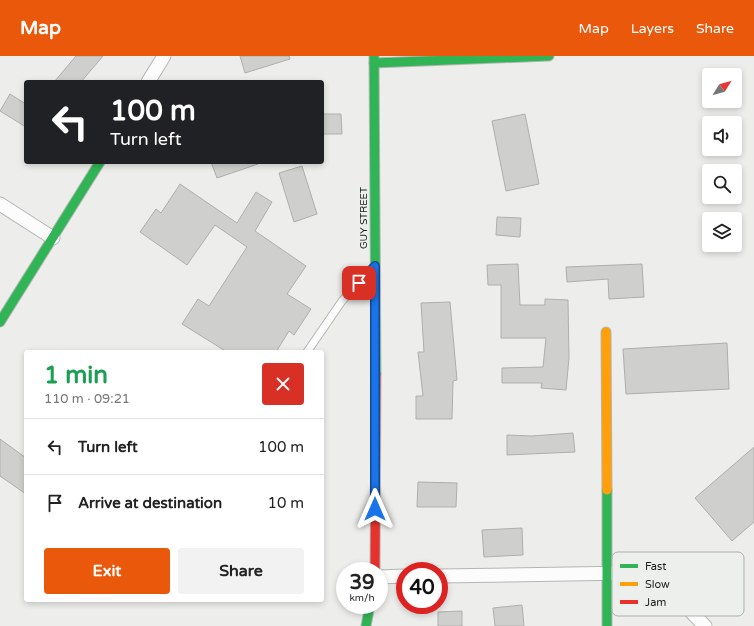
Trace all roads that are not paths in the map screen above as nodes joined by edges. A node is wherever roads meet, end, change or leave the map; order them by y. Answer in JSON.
{"nodes":[{"id":1,"x":164,"y":56,"type":"edge"},
{"id":2,"x":549,"y":56,"type":"edge"},
{"id":3,"x":374,"y":60,"type":"edge"},
{"id":4,"x":149,"y":80,"type":"edge"},
{"id":5,"x":99,"y":164,"type":"edge"},
{"id":6,"x":0,"y":204,"type":"edge"},
{"id":7,"x":53,"y":238,"type":"junction"},
{"id":8,"x":375,"y":266,"type":"junction"},
{"id":9,"x":0,"y":322,"type":"edge"},
{"id":10,"x":606,"y":332,"type":"dead end"},
{"id":11,"x":308,"y":350,"type":"edge"},
{"id":12,"x":375,"y":562,"type":"edge"},
{"id":13,"x":608,"y":573,"type":"junction"},
{"id":14,"x":612,"y":573,"type":"edge"},
{"id":15,"x":448,"y":576,"type":"edge"},
{"id":16,"x":368,"y":614,"type":"edge"},
{"id":17,"x":695,"y":616,"type":"edge"},
{"id":18,"x":366,"y":626,"type":"edge"},
{"id":19,"x":607,"y":626,"type":"edge"},
{"id":20,"x":704,"y":626,"type":"edge"}],
"edges":[{"from":1,"to":4,"type":"street"},
{"from":2,"to":3,"type":"street"},
{"from":3,"to":8,"type":"street","name":"GUY STREET"},
{"from":5,"to":7,"type":"street"},
{"from":6,"to":7,"type":"street"},
{"from":7,"to":9,"type":"street"},
{"from":8,"to":11,"type":"lane"},
{"from":8,"to":12,"type":"street","name":"GUY STREET"},
{"from":10,"to":13,"type":"street"},
{"from":13,"to":14,"type":"street"},
{"from":13,"to":15,"type":"street"},
{"from":13,"to":19,"type":"street"},
{"from":16,"to":18,"type":"street"},
{"from":17,"to":20,"type":"street"}]}
